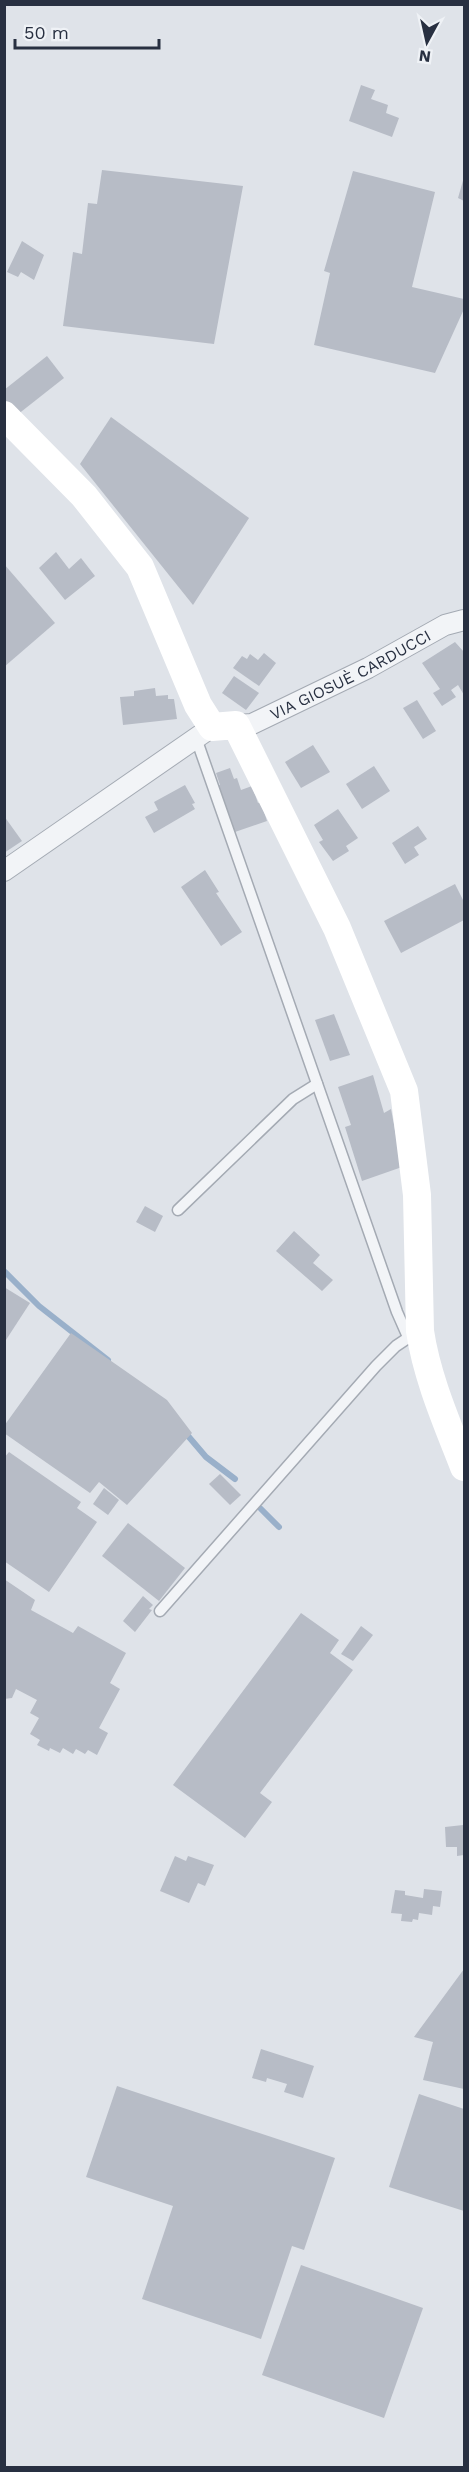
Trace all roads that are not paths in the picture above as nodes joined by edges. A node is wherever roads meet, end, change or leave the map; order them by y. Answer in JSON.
{"nodes":[{"id":1,"x":4,"y":415,"type":"edge"},
{"id":2,"x":465,"y":620,"type":"edge"},
{"id":3,"x":214,"y":730,"type":"junction"},
{"id":4,"x":4,"y":871,"type":"edge"},
{"id":5,"x":317,"y":1084,"type":"junction"},
{"id":6,"x":178,"y":1210,"type":"dead end"},
{"id":7,"x":414,"y":1334,"type":"junction"},
{"id":8,"x":465,"y":1467,"type":"edge"},
{"id":9,"x":160,"y":1611,"type":"dead end"}],
"edges":[{"from":1,"to":3,"type":"street"},
{"from":2,"to":3,"type":"street","name":"VIA GIOSUÈ CARDUCCI"},
{"from":3,"to":4,"type":"street","name":"VIA GIOSUÈ CARDUCCI"},
{"from":3,"to":5,"type":"lane"},
{"from":3,"to":7,"type":"street"},
{"from":5,"to":6,"type":"lane"},
{"from":5,"to":7,"type":"lane"},
{"from":7,"to":8,"type":"street"},
{"from":7,"to":9,"type":"lane"}]}
